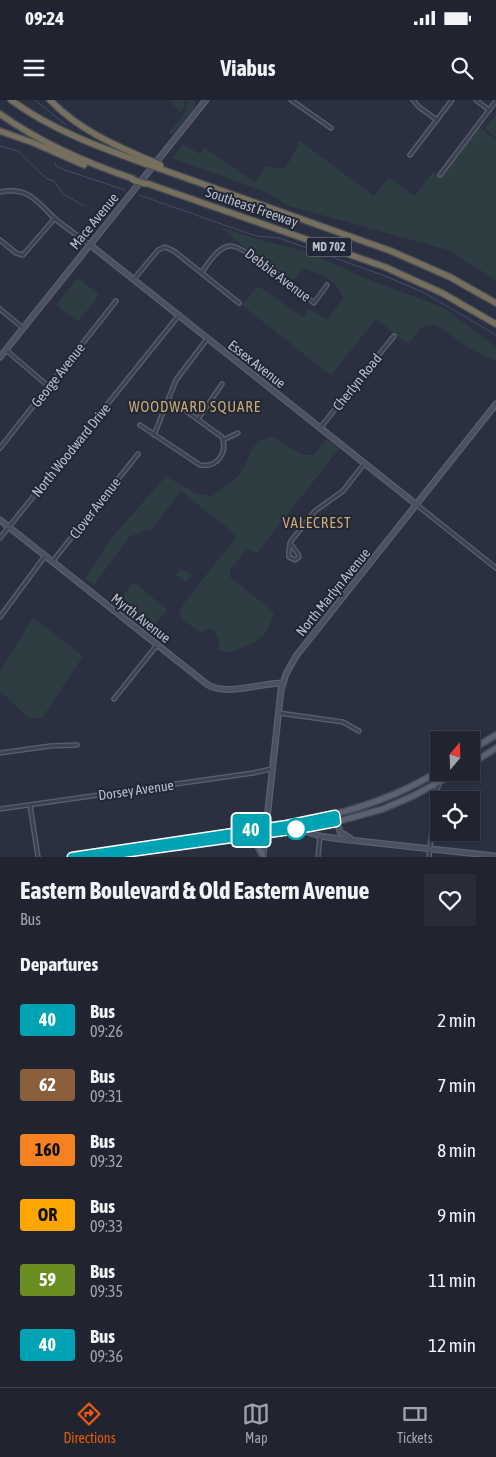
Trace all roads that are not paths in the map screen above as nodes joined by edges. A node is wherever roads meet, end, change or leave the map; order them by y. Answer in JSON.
{"nodes":[{"id":1,"x":11,"y":100,"type":"edge"},
{"id":2,"x":50,"y":100,"type":"edge"},
{"id":3,"x":206,"y":100,"type":"edge"},
{"id":4,"x":291,"y":100,"type":"edge"},
{"id":5,"x":413,"y":100,"type":"edge"},
{"id":6,"x":452,"y":100,"type":"edge"},
{"id":7,"x":476,"y":100,"type":"edge"},
{"id":8,"x":496,"y":101,"type":"edge"},
{"id":9,"x":489,"y":110,"type":"junction"},
{"id":10,"x":0,"y":114,"type":"edge"},
{"id":11,"x":436,"y":120,"type":"junction"},
{"id":12,"x":331,"y":128,"type":"dead end"},
{"id":13,"x":0,"y":131,"type":"edge"},
{"id":14,"x":410,"y":155,"type":"dead end"},
{"id":15,"x":148,"y":162,"type":"junction"},
{"id":16,"x":440,"y":175,"type":"dead end"},
{"id":17,"x":133,"y":180,"type":"junction"},
{"id":18,"x":0,"y":192,"type":"edge"},
{"id":19,"x":55,"y":218,"type":"junction"},
{"id":20,"x":0,"y":240,"type":"edge"},
{"id":21,"x":89,"y":244,"type":"junction"},
{"id":22,"x":202,"y":272,"type":"junction"},
{"id":23,"x":134,"y":280,"type":"junction"},
{"id":24,"x":327,"y":285,"type":"dead end"},
{"id":25,"x":116,"y":301,"type":"dead end"},
{"id":26,"x":239,"y":303,"type":"dead end"},
{"id":27,"x":496,"y":303,"type":"edge"},
{"id":28,"x":0,"y":309,"type":"edge"},
{"id":29,"x":179,"y":315,"type":"junction"},
{"id":30,"x":496,"y":324,"type":"edge"},
{"id":31,"x":23,"y":328,"type":"junction"},
{"id":32,"x":394,"y":336,"type":"dead end"},
{"id":33,"x":208,"y":339,"type":"junction"},
{"id":34,"x":6,"y":350,"type":"junction"},
{"id":35,"x":0,"y":357,"type":"edge"},
{"id":36,"x":222,"y":384,"type":"dead end"},
{"id":37,"x":48,"y":386,"type":"junction"},
{"id":38,"x":166,"y":404,"type":"junction"},
{"id":39,"x":495,"y":408,"type":"edge"},
{"id":40,"x":198,"y":419,"type":"junction"},
{"id":41,"x":140,"y":426,"type":"dead end"},
{"id":42,"x":320,"y":428,"type":"junction"},
{"id":43,"x":238,"y":433,"type":"dead end"},
{"id":44,"x":154,"y":435,"type":"junction"},
{"id":45,"x":223,"y":440,"type":"junction"},
{"id":46,"x":0,"y":448,"type":"edge"},
{"id":47,"x":138,"y":454,"type":"dead end"},
{"id":48,"x":364,"y":464,"type":"junction"},
{"id":49,"x":417,"y":505,"type":"junction"},
{"id":50,"x":0,"y":520,"type":"edge"},
{"id":51,"x":9,"y":527,"type":"junction"},
{"id":52,"x":0,"y":538,"type":"edge"},
{"id":53,"x":290,"y":543,"type":"junction"},
{"id":54,"x":45,"y":556,"type":"junction"},
{"id":55,"x":52,"y":562,"type":"junction"},
{"id":56,"x":496,"y":568,"type":"edge"},
{"id":57,"x":0,"y":617,"type":"edge"},
{"id":58,"x":157,"y":645,"type":"junction"},
{"id":59,"x":283,"y":683,"type":"junction"},
{"id":60,"x":114,"y":698,"type":"dead end"},
{"id":61,"x":278,"y":713,"type":"junction"},
{"id":62,"x":359,"y":731,"type":"dead end"},
{"id":63,"x":496,"y":735,"type":"edge"},
{"id":64,"x":77,"y":745,"type":"dead end"},
{"id":65,"x":480,"y":745,"type":"edge"},
{"id":66,"x":496,"y":748,"type":"edge"},
{"id":67,"x":0,"y":753,"type":"edge"},
{"id":68,"x":480,"y":758,"type":"edge"},
{"id":69,"x":272,"y":769,"type":"junction"},
{"id":70,"x":430,"y":776,"type":"edge"},
{"id":71,"x":442,"y":781,"type":"edge"},
{"id":72,"x":439,"y":783,"type":"junction"},
{"id":73,"x":30,"y":805,"type":"junction"},
{"id":74,"x":0,"y":809,"type":"edge"},
{"id":75,"x":335,"y":815,"type":"junction"},
{"id":76,"x":336,"y":822,"type":"junction"},
{"id":77,"x":298,"y":829,"type":"junction"},
{"id":78,"x":266,"y":830,"type":"junction"},
{"id":79,"x":243,"y":836,"type":"junction"},
{"id":80,"x":320,"y":836,"type":"junction"},
{"id":81,"x":356,"y":840,"type":"junction"},
{"id":82,"x":430,"y":848,"type":"junction"},
{"id":83,"x":496,"y":856,"type":"edge"},
{"id":84,"x":38,"y":857,"type":"edge"},
{"id":85,"x":72,"y":857,"type":"edge"},
{"id":86,"x":94,"y":857,"type":"edge"},
{"id":87,"x":263,"y":857,"type":"edge"},
{"id":88,"x":318,"y":857,"type":"edge"},
{"id":89,"x":429,"y":857,"type":"edge"}],
"edges":[{"from":1,"to":15,"type":"highway"},
{"from":2,"to":15,"type":"highway"},
{"from":3,"to":21,"type":"street","name":"Mace Avenue"},
{"from":4,"to":12,"type":"street"},
{"from":5,"to":11,"type":"street"},
{"from":6,"to":11,"type":"street"},
{"from":7,"to":9,"type":"street"},
{"from":8,"to":9,"type":"street"},
{"from":9,"to":16,"type":"street"},
{"from":10,"to":17,"type":"highway","name":"Southeast Freeway","number":"MD 702"},
{"from":11,"to":14,"type":"street"},
{"from":13,"to":17,"type":"highway"},
{"from":15,"to":27,"type":"highway","name":"Southeast Freeway","number":"MD 702","bridge":true},
{"from":17,"to":30,"type":"highway","name":"Southeast Freeway","number":"MD 702","bridge":true},
{"from":18,"to":19,"type":"street","name":"Essex Avenue"},
{"from":19,"to":20,"type":"street"},
{"from":19,"to":21,"type":"street","name":"Essex Avenue"},
{"from":21,"to":23,"type":"street","name":"Essex Avenue"},
{"from":21,"to":31,"type":"street","name":"Mace Avenue"},
{"from":22,"to":23,"type":"street"},
{"from":22,"to":24,"type":"street","name":"Debbie Avenue"},
{"from":22,"to":26,"type":"street"},
{"from":23,"to":29,"type":"street","name":"Essex Avenue"},
{"from":25,"to":37,"type":"street","name":"George Avenue"},
{"from":28,"to":31,"type":"street"},
{"from":29,"to":33,"type":"street","name":"Essex Avenue"},
{"from":29,"to":51,"type":"street","name":"North Woodward Drive"},
{"from":31,"to":34,"type":"street","name":"Mace Avenue"},
{"from":32,"to":42,"type":"street","name":"Cherlyn Road"},
{"from":33,"to":38,"type":"street"},
{"from":33,"to":42,"type":"street","name":"Essex Avenue"},
{"from":34,"to":35,"type":"street","name":"Mace Avenue"},
{"from":34,"to":37,"type":"street"},
{"from":36,"to":40,"type":"street"},
{"from":37,"to":46,"type":"street","name":"George Avenue"},
{"from":38,"to":40,"type":"street"},
{"from":38,"to":44,"type":"street"},
{"from":39,"to":49,"type":"street","name":"North Marlyn Avenue"},
{"from":40,"to":45,"type":"street"},
{"from":41,"to":44,"type":"street"},
{"from":42,"to":48,"type":"street","name":"Essex Avenue"},
{"from":43,"to":45,"type":"street"},
{"from":44,"to":45,"type":"street"},
{"from":47,"to":55,"type":"street","name":"Clover Avenue"},
{"from":48,"to":49,"type":"street","name":"Essex Avenue"},
{"from":48,"to":53,"type":"street"},
{"from":49,"to":56,"type":"street","name":"Essex Avenue"},
{"from":49,"to":59,"type":"street","name":"North Marlyn Avenue"},
{"from":50,"to":51,"type":"street","name":"Myrth Avenue"},
{"from":51,"to":52,"type":"street","name":"North Woodward Drive"},
{"from":51,"to":54,"type":"street","name":"Myrth Avenue"},
{"from":53,"to":53,"type":"street"},
{"from":54,"to":55,"type":"street","name":"Myrth Avenue"},
{"from":54,"to":57,"type":"street"},
{"from":55,"to":58,"type":"street","name":"Myrth Avenue"},
{"from":58,"to":59,"type":"street","name":"Myrth Avenue"},
{"from":58,"to":60,"type":"street"},
{"from":59,"to":61,"type":"street","name":"North Marlyn Avenue"},
{"from":61,"to":62,"type":"street"},
{"from":61,"to":69,"type":"street","name":"North Marlyn Avenue"},
{"from":63,"to":65,"type":"main road"},
{"from":64,"to":67,"type":"street"},
{"from":66,"to":68,"type":"main road"},
{"from":69,"to":73,"type":"street","name":"Dorsey Avenue"},
{"from":69,"to":78,"type":"street","name":"North Marlyn Avenue"},
{"from":70,"to":75,"type":"main road"},
{"from":71,"to":72,"type":"main road"},
{"from":72,"to":76,"type":"main road"},
{"from":72,"to":82,"type":"street"},
{"from":73,"to":74,"type":"street","name":"Dorsey Avenue"},
{"from":73,"to":84,"type":"street"},
{"from":75,"to":76,"type":"street"},
{"from":75,"to":78,"type":"main road"},
{"from":76,"to":77,"type":"main road"},
{"from":76,"to":81,"type":"street"},
{"from":77,"to":78,"type":"main road"},
{"from":77,"to":80,"type":"street"},
{"from":78,"to":79,"type":"main road"},
{"from":78,"to":85,"type":"main road"},
{"from":78,"to":87,"type":"street","name":"North Marlyn Avenue"},
{"from":79,"to":86,"type":"main road"},
{"from":79,"to":87,"type":"main road"},
{"from":80,"to":81,"type":"street"},
{"from":80,"to":88,"type":"street"},
{"from":81,"to":82,"type":"street"},
{"from":82,"to":83,"type":"street"},
{"from":82,"to":89,"type":"street"}]}
